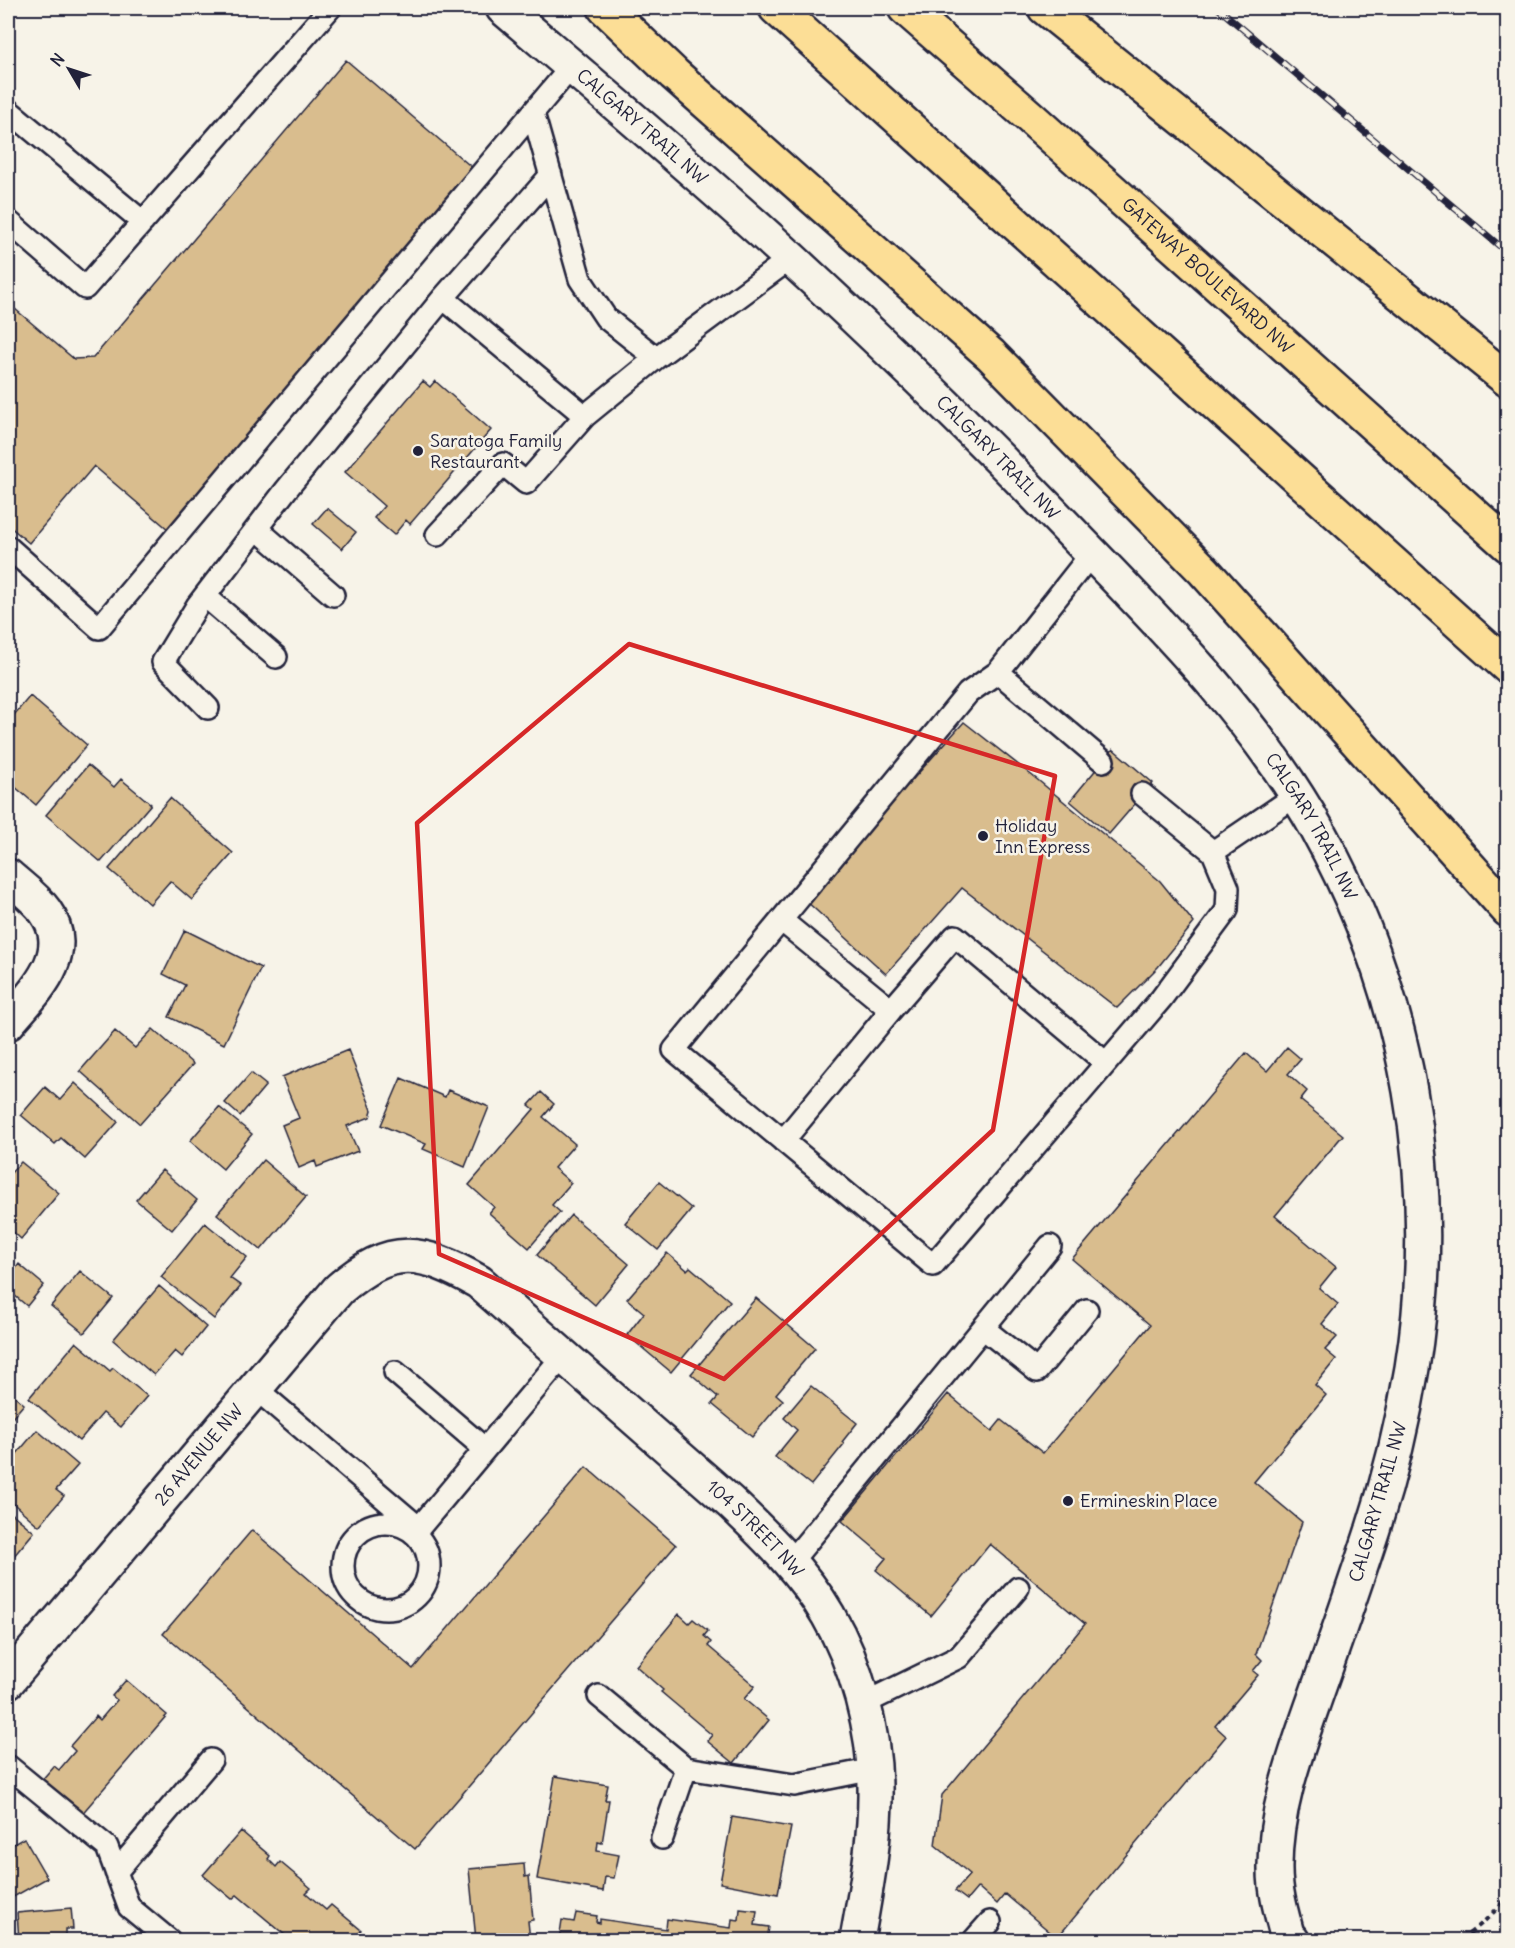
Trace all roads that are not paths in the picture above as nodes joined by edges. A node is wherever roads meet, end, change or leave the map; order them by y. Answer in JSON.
{"nodes":[{"id":1,"x":330,"y":8,"type":"edge"},
{"id":2,"x":504,"y":8,"type":"edge"},
{"id":3,"x":605,"y":8,"type":"edge"},
{"id":4,"x":776,"y":8,"type":"edge"},
{"id":5,"x":905,"y":8,"type":"edge"},
{"id":6,"x":1044,"y":8,"type":"edge"},
{"id":7,"x":572,"y":66,"type":"junction"},
{"id":8,"x":8,"y":110,"type":"edge"},
{"id":9,"x":533,"y":113,"type":"junction"},
{"id":10,"x":551,"y":175,"type":"junction"},
{"id":11,"x":8,"y":221,"type":"edge"},
{"id":12,"x":143,"y":222,"type":"junction"},
{"id":13,"x":790,"y":258,"type":"junction"},
{"id":14,"x":443,"y":298,"type":"junction"},
{"id":15,"x":656,"y":358,"type":"junction"},
{"id":16,"x":1508,"y":380,"type":"edge"},
{"id":17,"x":585,"y":416,"type":"junction"},
{"id":18,"x":256,"y":529,"type":"junction"},
{"id":19,"x":437,"y":535,"type":"dead end"},
{"id":20,"x":1508,"y":545,"type":"edge"},
{"id":21,"x":8,"y":547,"type":"edge"},
{"id":22,"x":1092,"y":554,"type":"junction"},
{"id":23,"x":333,"y":595,"type":"dead end"},
{"id":24,"x":206,"y":596,"type":"junction"},
{"id":25,"x":276,"y":657,"type":"dead end"},
{"id":26,"x":1508,"y":667,"type":"edge"},
{"id":27,"x":998,"y":672,"type":"junction"},
{"id":28,"x":208,"y":708,"type":"dead end"},
{"id":29,"x":1103,"y":761,"type":"dead end"},
{"id":30,"x":1142,"y":794,"type":"dead end"},
{"id":31,"x":1297,"y":795,"type":"junction"},
{"id":32,"x":1213,"y":852,"type":"junction"},
{"id":33,"x":8,"y":876,"type":"edge"},
{"id":34,"x":1508,"y":910,"type":"edge"},
{"id":35,"x":781,"y":920,"type":"junction"},
{"id":36,"x":891,"y":1010,"type":"junction"},
{"id":37,"x":8,"y":1023,"type":"edge"},
{"id":38,"x":1106,"y":1063,"type":"junction"},
{"id":39,"x":783,"y":1141,"type":"junction"},
{"id":40,"x":1050,"y":1246,"type":"dead end"},
{"id":41,"x":407,"y":1255,"type":"joint"},
{"id":42,"x":1087,"y":1310,"type":"dead end"},
{"id":43,"x":983,"y":1328,"type":"junction"},
{"id":44,"x":563,"y":1356,"type":"junction"},
{"id":45,"x":395,"y":1372,"type":"dead end"},
{"id":46,"x":255,"y":1388,"type":"junction"},
{"id":47,"x":485,"y":1449,"type":"junction"},
{"id":48,"x":416,"y":1530,"type":"junction"},
{"id":49,"x":790,"y":1563,"type":"junction"},
{"id":50,"x":1017,"y":1588,"type":"dead end"},
{"id":51,"x":8,"y":1681,"type":"edge"},
{"id":52,"x":599,"y":1696,"type":"dead end"},
{"id":53,"x":863,"y":1704,"type":"junction"},
{"id":54,"x":211,"y":1760,"type":"dead end"},
{"id":55,"x":8,"y":1766,"type":"edge"},
{"id":56,"x":686,"y":1768,"type":"junction"},
{"id":57,"x":873,"y":1769,"type":"junction"},
{"id":58,"x":662,"y":1838,"type":"dead end"},
{"id":59,"x":116,"y":1872,"type":"junction"},
{"id":60,"x":990,"y":1922,"type":"dead end"},
{"id":61,"x":1289,"y":1940,"type":"edge"},
{"id":62,"x":169,"y":1941,"type":"edge"},
{"id":63,"x":857,"y":1941,"type":"edge"},
{"id":64,"x":974,"y":1941,"type":"edge"}],
"edges":[{"from":1,"to":12,"type":"lane"},
{"from":2,"to":7,"type":"street","name":"CALGARY TRAIL NW"},
{"from":3,"to":34,"type":"highway"},
{"from":4,"to":26,"type":"highway"},
{"from":5,"to":20,"type":"highway","name":"GATEWAY BOULEVARD NW"},
{"from":6,"to":16,"type":"highway"},
{"from":7,"to":9,"type":"lane"},
{"from":7,"to":13,"type":"street","name":"CALGARY TRAIL NW"},
{"from":8,"to":12,"type":"lane"},
{"from":9,"to":10,"type":"lane"},
{"from":9,"to":21,"type":"lane"},
{"from":10,"to":14,"type":"lane"},
{"from":10,"to":15,"type":"lane"},
{"from":11,"to":12,"type":"lane"},
{"from":13,"to":15,"type":"lane"},
{"from":13,"to":22,"type":"street","name":"CALGARY TRAIL NW"},
{"from":14,"to":17,"type":"lane"},
{"from":14,"to":18,"type":"lane"},
{"from":15,"to":17,"type":"lane"},
{"from":17,"to":19,"type":"lane"},
{"from":18,"to":23,"type":"lane"},
{"from":18,"to":24,"type":"lane"},
{"from":22,"to":27,"type":"lane"},
{"from":22,"to":31,"type":"street","name":"CALGARY TRAIL NW"},
{"from":24,"to":25,"type":"lane"},
{"from":24,"to":28,"type":"lane"},
{"from":27,"to":29,"type":"lane"},
{"from":27,"to":35,"type":"lane"},
{"from":30,"to":32,"type":"lane"},
{"from":31,"to":32,"type":"lane"},
{"from":31,"to":61,"type":"street","name":"CALGARY TRAIL NW"},
{"from":32,"to":38,"type":"lane"},
{"from":33,"to":37,"type":"street"},
{"from":35,"to":36,"type":"lane"},
{"from":35,"to":39,"type":"lane"},
{"from":36,"to":38,"type":"lane"},
{"from":36,"to":39,"type":"lane"},
{"from":38,"to":39,"type":"lane"},
{"from":40,"to":43,"type":"lane"},
{"from":41,"to":44,"type":"street","name":"104 STREET NW"},
{"from":41,"to":46,"type":"street","name":"26 AVENUE NW"},
{"from":42,"to":43,"type":"lane"},
{"from":43,"to":49,"type":"lane"},
{"from":44,"to":47,"type":"lane"},
{"from":44,"to":49,"type":"street","name":"104 STREET NW"},
{"from":45,"to":47,"type":"lane"},
{"from":46,"to":48,"type":"lane"},
{"from":46,"to":51,"type":"street","name":"26 AVENUE NW"},
{"from":47,"to":48,"type":"lane"},
{"from":48,"to":48,"type":"lane"},
{"from":49,"to":53,"type":"street","name":"104 STREET NW"},
{"from":50,"to":53,"type":"lane"},
{"from":52,"to":56,"type":"lane"},
{"from":53,"to":57,"type":"street","name":"104 STREET NW"},
{"from":54,"to":59,"type":"lane"},
{"from":55,"to":59,"type":"lane"},
{"from":56,"to":57,"type":"lane"},
{"from":56,"to":58,"type":"lane"},
{"from":57,"to":63,"type":"street","name":"104 STREET NW"},
{"from":59,"to":62,"type":"lane"},
{"from":60,"to":64,"type":"lane"}]}
